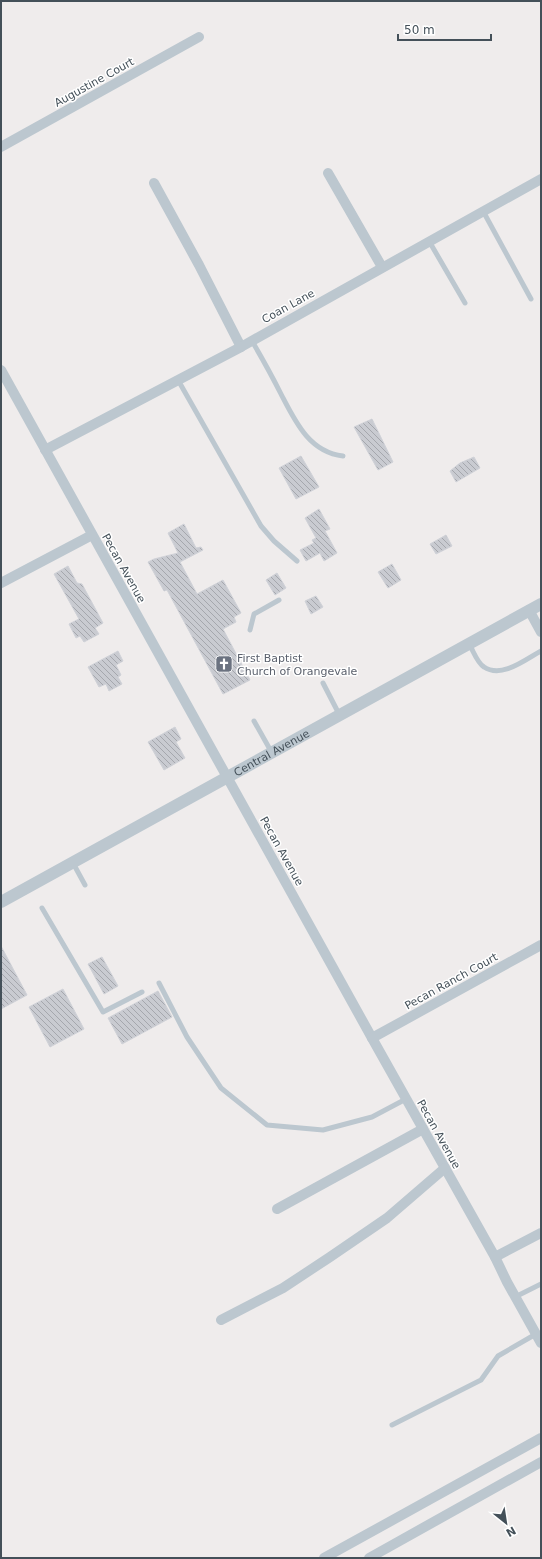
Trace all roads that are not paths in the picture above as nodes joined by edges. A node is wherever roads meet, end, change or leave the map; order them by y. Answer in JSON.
{"nodes":[{"id":1,"x":199,"y":37,"type":"dead end"},
{"id":2,"x":1,"y":147,"type":"edge"},
{"id":3,"x":328,"y":173,"type":"dead end"},
{"id":4,"x":541,"y":179,"type":"edge"},
{"id":5,"x":154,"y":183,"type":"dead end"},
{"id":6,"x":482,"y":210,"type":"junction"},
{"id":7,"x":429,"y":240,"type":"junction"},
{"id":8,"x":382,"y":267,"type":"junction"},
{"id":9,"x":531,"y":299,"type":"dead end"},
{"id":10,"x":465,"y":303,"type":"dead end"},
{"id":11,"x":252,"y":340,"type":"junction"},
{"id":12,"x":241,"y":347,"type":"junction"},
{"id":13,"x":3,"y":377,"type":"edge"},
{"id":14,"x":178,"y":380,"type":"junction"},
{"id":15,"x":45,"y":450,"type":"junction"},
{"id":16,"x":343,"y":456,"type":"dead end"},
{"id":17,"x":92,"y":535,"type":"junction"},
{"id":18,"x":297,"y":561,"type":"dead end"},
{"id":19,"x":1,"y":584,"type":"edge"},
{"id":20,"x":279,"y":600,"type":"dead end"},
{"id":21,"x":541,"y":604,"type":"edge"},
{"id":22,"x":529,"y":610,"type":"junction"},
{"id":23,"x":250,"y":630,"type":"dead end"},
{"id":24,"x":541,"y":632,"type":"edge"},
{"id":25,"x":469,"y":644,"type":"junction"},
{"id":26,"x":541,"y":651,"type":"edge"},
{"id":27,"x":323,"y":683,"type":"dead end"},
{"id":28,"x":340,"y":715,"type":"junction"},
{"id":29,"x":254,"y":721,"type":"dead end"},
{"id":30,"x":272,"y":753,"type":"junction"},
{"id":31,"x":227,"y":777,"type":"junction"},
{"id":32,"x":73,"y":862,"type":"junction"},
{"id":33,"x":85,"y":885,"type":"dead end"},
{"id":34,"x":1,"y":902,"type":"edge"},
{"id":35,"x":42,"y":908,"type":"dead end"},
{"id":36,"x":541,"y":945,"type":"edge"},
{"id":37,"x":159,"y":983,"type":"dead end"},
{"id":38,"x":142,"y":992,"type":"dead end"},
{"id":39,"x":372,"y":1038,"type":"junction"},
{"id":40,"x":406,"y":1099,"type":"junction"},
{"id":41,"x":423,"y":1129,"type":"junction"},
{"id":42,"x":445,"y":1168,"type":"junction"},
{"id":43,"x":277,"y":1209,"type":"dead end"},
{"id":44,"x":541,"y":1233,"type":"edge"},
{"id":45,"x":495,"y":1257,"type":"junction"},
{"id":46,"x":541,"y":1284,"type":"edge"},
{"id":47,"x":515,"y":1297,"type":"junction"},
{"id":48,"x":221,"y":1320,"type":"dead end"},
{"id":49,"x":536,"y":1334,"type":"junction"},
{"id":50,"x":541,"y":1344,"type":"edge"},
{"id":51,"x":392,"y":1425,"type":"dead end"},
{"id":52,"x":541,"y":1438,"type":"edge"},
{"id":53,"x":541,"y":1462,"type":"edge"},
{"id":54,"x":324,"y":1558,"type":"edge"},
{"id":55,"x":369,"y":1558,"type":"edge"}],
"edges":[{"from":1,"to":2,"type":"street","name":"Augustine Court"},
{"from":3,"to":8,"type":"street"},
{"from":4,"to":6,"type":"street","name":"Coan Lane"},
{"from":5,"to":12,"type":"street"},
{"from":6,"to":7,"type":"street","name":"Coan Lane"},
{"from":6,"to":9,"type":"lane"},
{"from":7,"to":8,"type":"street","name":"Coan Lane"},
{"from":7,"to":10,"type":"lane"},
{"from":8,"to":11,"type":"street","name":"Coan Lane"},
{"from":11,"to":12,"type":"street","name":"Coan Lane"},
{"from":11,"to":16,"type":"lane"},
{"from":12,"to":14,"type":"street","name":"Coan Lane"},
{"from":13,"to":15,"type":"street","name":"Pecan Avenue"},
{"from":14,"to":15,"type":"street","name":"Coan Lane"},
{"from":14,"to":18,"type":"lane"},
{"from":15,"to":17,"type":"street","name":"Pecan Avenue"},
{"from":17,"to":19,"type":"street"},
{"from":17,"to":31,"type":"street","name":"Pecan Avenue"},
{"from":20,"to":23,"type":"lane"},
{"from":21,"to":22,"type":"street","name":"Central Avenue"},
{"from":22,"to":24,"type":"street"},
{"from":22,"to":25,"type":"street","name":"Central Avenue"},
{"from":25,"to":26,"type":"lane"},
{"from":25,"to":28,"type":"street","name":"Central Avenue"},
{"from":27,"to":28,"type":"lane"},
{"from":28,"to":30,"type":"street","name":"Central Avenue"},
{"from":29,"to":30,"type":"lane"},
{"from":30,"to":31,"type":"street","name":"Central Avenue"},
{"from":31,"to":32,"type":"street","name":"Central Avenue"},
{"from":31,"to":39,"type":"street","name":"Pecan Avenue"},
{"from":32,"to":33,"type":"lane"},
{"from":32,"to":34,"type":"street","name":"Central Avenue"},
{"from":35,"to":38,"type":"lane"},
{"from":36,"to":39,"type":"street","name":"Pecan Ranch Court"},
{"from":37,"to":40,"type":"lane"},
{"from":39,"to":40,"type":"street","name":"Pecan Avenue"},
{"from":40,"to":41,"type":"street","name":"Pecan Avenue"},
{"from":41,"to":42,"type":"street","name":"Pecan Avenue"},
{"from":41,"to":43,"type":"street"},
{"from":42,"to":45,"type":"street","name":"Pecan Avenue"},
{"from":42,"to":48,"type":"street"},
{"from":44,"to":45,"type":"street"},
{"from":45,"to":47,"type":"street","name":"Pecan Avenue"},
{"from":46,"to":47,"type":"lane"},
{"from":47,"to":49,"type":"street","name":"Pecan Avenue"},
{"from":49,"to":50,"type":"street","name":"Pecan Avenue"},
{"from":49,"to":51,"type":"lane"},
{"from":52,"to":54,"type":"street"},
{"from":53,"to":55,"type":"street"}]}
